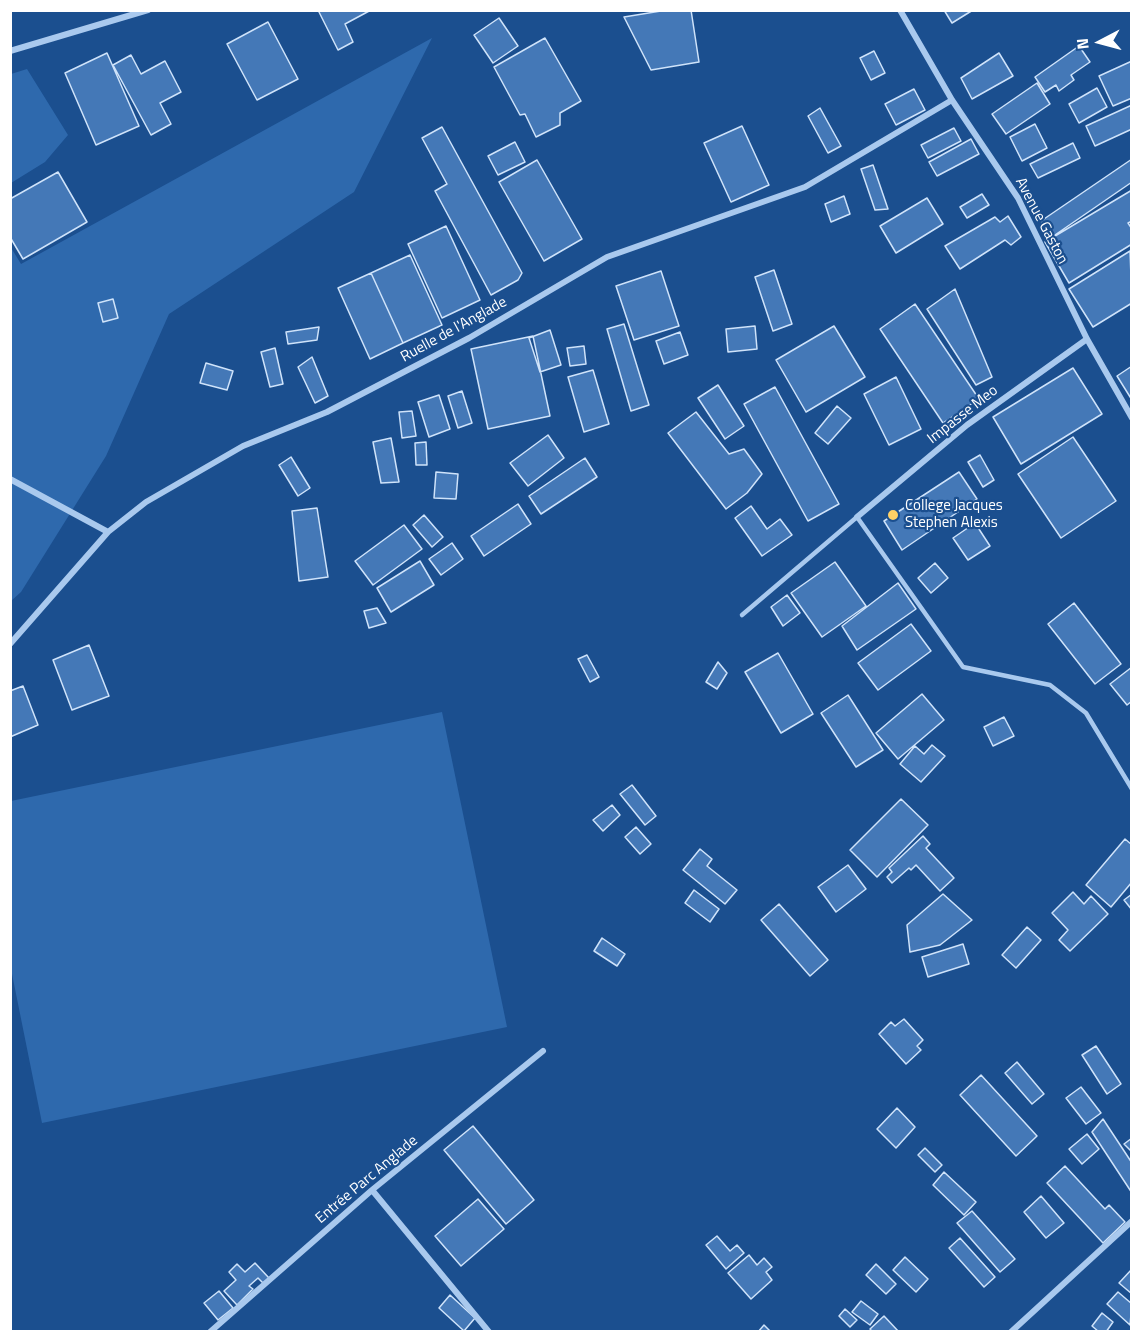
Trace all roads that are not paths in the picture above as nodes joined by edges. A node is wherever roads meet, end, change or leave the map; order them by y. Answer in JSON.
{"nodes":[{"id":1,"x":900,"y":10,"type":"edge"},
{"id":2,"x":148,"y":11,"type":"edge"},
{"id":3,"x":10,"y":51,"type":"edge"},
{"id":4,"x":952,"y":100,"type":"junction"},
{"id":5,"x":1087,"y":339,"type":"junction"},
{"id":6,"x":1131,"y":418,"type":"edge"},
{"id":7,"x":10,"y":479,"type":"edge"},
{"id":8,"x":857,"y":517,"type":"junction"},
{"id":9,"x":108,"y":532,"type":"junction"},
{"id":10,"x":742,"y":615,"type":"dead end"},
{"id":11,"x":10,"y":644,"type":"edge"},
{"id":12,"x":1131,"y":789,"type":"edge"},
{"id":13,"x":543,"y":1052,"type":"dead end"},
{"id":14,"x":372,"y":1190,"type":"junction"},
{"id":15,"x":1131,"y":1221,"type":"edge"},
{"id":16,"x":210,"y":1332,"type":"edge"},
{"id":17,"x":489,"y":1332,"type":"edge"},
{"id":18,"x":1011,"y":1332,"type":"edge"}],
"edges":[{"from":1,"to":4,"type":"street","name":"Avenue Gaston"},
{"from":2,"to":3,"type":"street"},
{"from":4,"to":5,"type":"street","name":"Avenue Gaston"},
{"from":4,"to":9,"type":"street","name":"Ruelle de l'Anglade"},
{"from":5,"to":6,"type":"street","name":"Avenue Gaston"},
{"from":5,"to":8,"type":"street","name":"Impasse Meo"},
{"from":7,"to":9,"type":"street"},
{"from":8,"to":10,"type":"lane"},
{"from":8,"to":12,"type":"lane"},
{"from":9,"to":11,"type":"street","name":"Ruelle de l'Anglade"},
{"from":13,"to":14,"type":"street","name":"Entrée Parc Anglade"},
{"from":14,"to":16,"type":"street","name":"Entrée Parc Anglade"},
{"from":14,"to":17,"type":"street"},
{"from":15,"to":18,"type":"street"}]}
